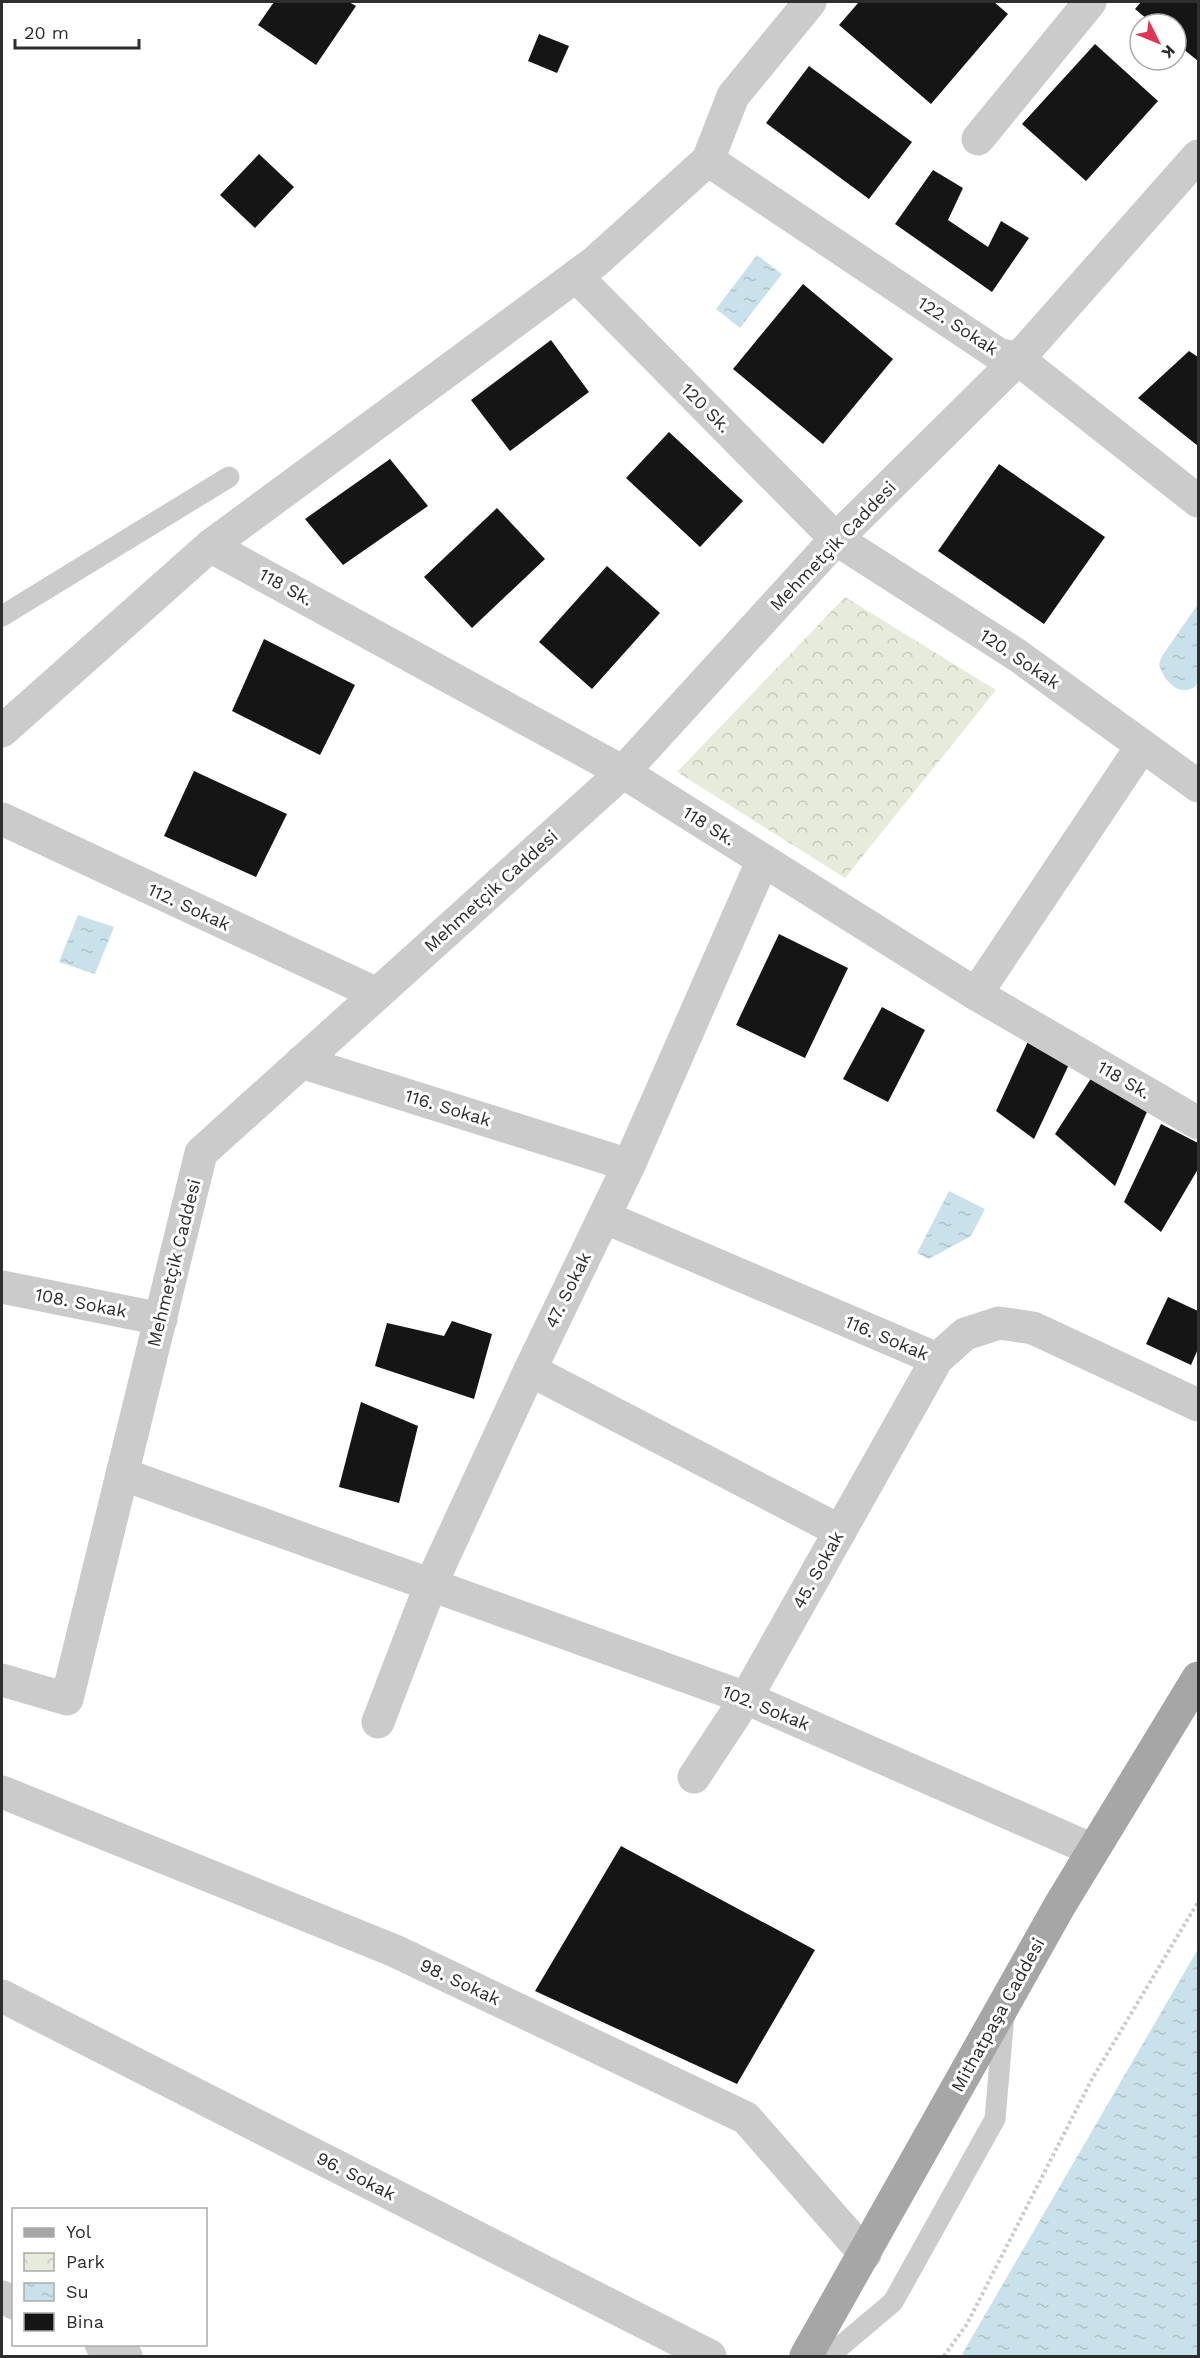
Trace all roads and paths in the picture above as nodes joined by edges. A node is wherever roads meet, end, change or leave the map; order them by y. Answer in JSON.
{"nodes":[{"id":1,"x":810,"y":2,"type":"edge"},
{"id":2,"x":1090,"y":2,"type":"edge"},
{"id":3,"x":978,"y":139,"type":"dead end"},
{"id":4,"x":1198,"y":156,"type":"edge"},
{"id":5,"x":708,"y":160,"type":"junction"},
{"id":6,"x":576,"y":276,"type":"junction"},
{"id":7,"x":1018,"y":359,"type":"junction"},
{"id":8,"x":229,"y":477,"type":"dead end"},
{"id":9,"x":1198,"y":501,"type":"edge"},
{"id":10,"x":836,"y":539,"type":"junction"},
{"id":11,"x":210,"y":546,"type":"junction"},
{"id":12,"x":2,"y":616,"type":"edge"},
{"id":13,"x":2,"y":731,"type":"edge"},
{"id":14,"x":1142,"y":746,"type":"junction"},
{"id":15,"x":623,"y":772,"type":"junction"},
{"id":16,"x":1198,"y":786,"type":"edge"},
{"id":17,"x":2,"y":819,"type":"edge"},
{"id":18,"x":763,"y":861,"type":"junction"},
{"id":19,"x":377,"y":994,"type":"junction"},
{"id":20,"x":976,"y":994,"type":"junction"},
{"id":21,"x":301,"y":1062,"type":"junction"},
{"id":22,"x":1198,"y":1123,"type":"edge"},
{"id":23,"x":629,"y":1165,"type":"junction"},
{"id":24,"x":603,"y":1217,"type":"junction"},
{"id":25,"x":2,"y":1287,"type":"edge"},
{"id":26,"x":161,"y":1319,"type":"junction"},
{"id":27,"x":937,"y":1359,"type":"junction"},
{"id":28,"x":530,"y":1370,"type":"junction"},
{"id":29,"x":1198,"y":1405,"type":"edge"},
{"id":30,"x":122,"y":1474,"type":"junction"},
{"id":31,"x":840,"y":1531,"type":"junction"},
{"id":32,"x":431,"y":1584,"type":"junction"},
{"id":33,"x":1198,"y":1678,"type":"edge"},
{"id":34,"x":2,"y":1680,"type":"edge"},
{"id":35,"x":746,"y":1698,"type":"junction"},
{"id":36,"x":378,"y":1722,"type":"dead end"},
{"id":37,"x":694,"y":1777,"type":"dead end"},
{"id":38,"x":2,"y":1792,"type":"edge"},
{"id":39,"x":1093,"y":1850,"type":"junction"},
{"id":40,"x":1198,"y":1902,"type":"edge"},
{"id":41,"x":2,"y":1996,"type":"edge"},
{"id":42,"x":1005,"y":2003,"type":"junction"},
{"id":43,"x":865,"y":2254,"type":"junction"},
{"id":44,"x":105,"y":2346,"type":"edge"},
{"id":45,"x":126,"y":2356,"type":"edge"},
{"id":46,"x":710,"y":2356,"type":"edge"},
{"id":47,"x":806,"y":2356,"type":"edge"},
{"id":48,"x":829,"y":2356,"type":"edge"},
{"id":49,"x":944,"y":2356,"type":"edge"}],
"edges":[{"from":1,"to":5,"type":"street"},
{"from":2,"to":3,"type":"street"},
{"from":4,"to":7,"type":"street","name":"Mehmetçik Caddesi"},
{"from":5,"to":6,"type":"street"},
{"from":5,"to":7,"type":"street","name":"122. Sokak"},
{"from":6,"to":10,"type":"street","name":"120 Sk."},
{"from":6,"to":11,"type":"street"},
{"from":7,"to":9,"type":"street","name":"122. Sokak"},
{"from":7,"to":10,"type":"street","name":"Mehmetçik Caddesi"},
{"from":8,"to":12,"type":"lane"},
{"from":10,"to":14,"type":"street","name":"120. Sokak"},
{"from":10,"to":15,"type":"street","name":"Mehmetçik Caddesi"},
{"from":11,"to":13,"type":"street"},
{"from":11,"to":15,"type":"street","name":"118 Sk."},
{"from":14,"to":16,"type":"street","name":"120. Sokak"},
{"from":14,"to":20,"type":"street"},
{"from":15,"to":18,"type":"street","name":"118 Sk."},
{"from":15,"to":19,"type":"street","name":"Mehmetçik Caddesi"},
{"from":17,"to":19,"type":"street","name":"112. Sokak"},
{"from":18,"to":20,"type":"street","name":"118 Sk."},
{"from":18,"to":23,"type":"street","name":"47. Sokak"},
{"from":19,"to":21,"type":"street","name":"Mehmetçik Caddesi"},
{"from":20,"to":22,"type":"street","name":"118 Sk."},
{"from":21,"to":23,"type":"street","name":"116. Sokak"},
{"from":21,"to":26,"type":"street","name":"Mehmetçik Caddesi"},
{"from":23,"to":24,"type":"street","name":"47. Sokak"},
{"from":24,"to":27,"type":"street","name":"116. Sokak"},
{"from":24,"to":28,"type":"street","name":"47. Sokak"},
{"from":25,"to":26,"type":"street","name":"108. Sokak"},
{"from":26,"to":30,"type":"street","name":"Mehmetçik Caddesi"},
{"from":27,"to":29,"type":"street","name":"116. Sokak"},
{"from":27,"to":31,"type":"street","name":"45. Sokak"},
{"from":28,"to":31,"type":"street"},
{"from":28,"to":32,"type":"street","name":"47. Sokak"},
{"from":30,"to":32,"type":"street","name":"102. Sokak"},
{"from":30,"to":34,"type":"street","name":"Mehmetçik Caddesi"},
{"from":31,"to":35,"type":"street","name":"45. Sokak"},
{"from":32,"to":35,"type":"street","name":"102. Sokak"},
{"from":32,"to":36,"type":"street","name":"47. Sokak"},
{"from":33,"to":39,"type":"main road","name":"Mithatpaşa Caddesi"},
{"from":35,"to":37,"type":"street","name":"45. Sokak"},
{"from":35,"to":39,"type":"street","name":"102. Sokak"},
{"from":38,"to":43,"type":"street","name":"98. Sokak"},
{"from":39,"to":42,"type":"main road","name":"Mithatpaşa Caddesi"},
{"from":40,"to":49,"type":"path"},
{"from":41,"to":46,"type":"street","name":"96. Sokak"},
{"from":42,"to":43,"type":"main road","name":"Mithatpaşa Caddesi"},
{"from":42,"to":48,"type":"lane"},
{"from":43,"to":47,"type":"main road","name":"Mithatpaşa Caddesi"},
{"from":44,"to":45,"type":"street"}]}
